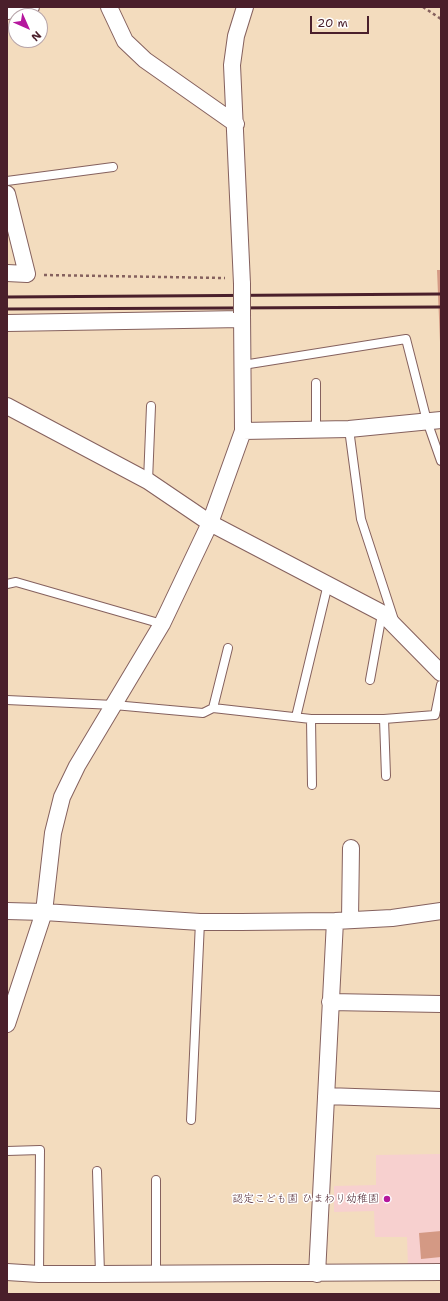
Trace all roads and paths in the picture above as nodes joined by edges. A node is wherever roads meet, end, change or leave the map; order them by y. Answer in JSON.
{"nodes":[{"id":1,"x":31,"y":7,"type":"edge"},
{"id":2,"x":109,"y":7,"type":"edge"},
{"id":3,"x":245,"y":7,"type":"edge"},
{"id":4,"x":423,"y":7,"type":"edge"},
{"id":5,"x":7,"y":11,"type":"edge"},
{"id":6,"x":441,"y":19,"type":"edge"},
{"id":7,"x":236,"y":124,"type":"junction"},
{"id":8,"x":113,"y":167,"type":"dead end"},
{"id":9,"x":7,"y":181,"type":"edge"},
{"id":10,"x":7,"y":194,"type":"edge"},
{"id":11,"x":7,"y":273,"type":"edge"},
{"id":12,"x":27,"y":274,"type":"junction"},
{"id":13,"x":242,"y":281,"type":"junction"},
{"id":14,"x":242,"y":316,"type":"junction"},
{"id":15,"x":7,"y":323,"type":"edge"},
{"id":16,"x":243,"y":365,"type":"junction"},
{"id":17,"x":316,"y":383,"type":"dead end"},
{"id":18,"x":7,"y":406,"type":"edge"},
{"id":19,"x":151,"y":406,"type":"dead end"},
{"id":20,"x":434,"y":421,"type":"edge"},
{"id":21,"x":349,"y":429,"type":"junction"},
{"id":22,"x":316,"y":430,"type":"junction"},
{"id":23,"x":243,"y":431,"type":"junction"},
{"id":24,"x":441,"y":461,"type":"edge"},
{"id":25,"x":148,"y":481,"type":"junction"},
{"id":26,"x":210,"y":523,"type":"junction"},
{"id":27,"x":7,"y":584,"type":"edge"},
{"id":28,"x":328,"y":584,"type":"junction"},
{"id":29,"x":382,"y":613,"type":"junction"},
{"id":30,"x":162,"y":624,"type":"junction"},
{"id":31,"x":395,"y":625,"type":"junction"},
{"id":32,"x":228,"y":648,"type":"dead end"},
{"id":33,"x":441,"y":674,"type":"edge"},
{"id":34,"x":370,"y":680,"type":"dead end"},
{"id":35,"x":441,"y":685,"type":"edge"},
{"id":36,"x":7,"y":700,"type":"edge"},
{"id":37,"x":114,"y":705,"type":"junction"},
{"id":38,"x":213,"y":708,"type":"junction"},
{"id":39,"x":296,"y":717,"type":"junction"},
{"id":40,"x":311,"y":719,"type":"junction"},
{"id":41,"x":384,"y":719,"type":"junction"},
{"id":42,"x":386,"y":776,"type":"dead end"},
{"id":43,"x":312,"y":785,"type":"dead end"},
{"id":44,"x":351,"y":848,"type":"dead end"},
{"id":45,"x":7,"y":911,"type":"edge"},
{"id":46,"x":441,"y":911,"type":"edge"},
{"id":47,"x":44,"y":912,"type":"junction"},
{"id":48,"x":342,"y":920,"type":"junction"},
{"id":49,"x":200,"y":922,"type":"junction"},
{"id":50,"x":330,"y":1002,"type":"junction"},
{"id":51,"x":441,"y":1004,"type":"edge"},
{"id":52,"x":7,"y":1024,"type":"edge"},
{"id":53,"x":326,"y":1096,"type":"junction"},
{"id":54,"x":441,"y":1100,"type":"edge"},
{"id":55,"x":191,"y":1120,"type":"dead end"},
{"id":56,"x":7,"y":1151,"type":"edge"},
{"id":57,"x":7,"y":1160,"type":"edge"},
{"id":58,"x":97,"y":1171,"type":"dead end"},
{"id":59,"x":156,"y":1180,"type":"dead end"},
{"id":60,"x":7,"y":1272,"type":"edge"},
{"id":61,"x":441,"y":1272,"type":"edge"},
{"id":62,"x":39,"y":1274,"type":"junction"},
{"id":63,"x":100,"y":1274,"type":"junction"},
{"id":64,"x":156,"y":1274,"type":"junction"},
{"id":65,"x":317,"y":1274,"type":"junction"}],
"edges":[{"from":1,"to":5,"type":"street"},
{"from":2,"to":7,"type":"street"},
{"from":3,"to":7,"type":"street"},
{"from":4,"to":6,"type":"path"},
{"from":7,"to":13,"type":"street"},
{"from":8,"to":9,"type":"lane"},
{"from":10,"to":12,"type":"street"},
{"from":11,"to":12,"type":"street"},
{"from":12,"to":13,"type":"path"},
{"from":13,"to":14,"type":"street","bridge":true},
{"from":14,"to":15,"type":"street"},
{"from":14,"to":16,"type":"street"},
{"from":16,"to":20,"type":"lane"},
{"from":16,"to":23,"type":"street"},
{"from":17,"to":22,"type":"lane"},
{"from":18,"to":25,"type":"street"},
{"from":19,"to":25,"type":"lane"},
{"from":20,"to":21,"type":"street"},
{"from":20,"to":24,"type":"lane"},
{"from":21,"to":22,"type":"street"},
{"from":21,"to":31,"type":"lane"},
{"from":22,"to":23,"type":"street"},
{"from":23,"to":26,"type":"street"},
{"from":25,"to":26,"type":"street"},
{"from":26,"to":28,"type":"street"},
{"from":26,"to":30,"type":"street"},
{"from":27,"to":30,"type":"lane"},
{"from":28,"to":29,"type":"street"},
{"from":28,"to":39,"type":"lane"},
{"from":29,"to":31,"type":"street"},
{"from":29,"to":34,"type":"lane"},
{"from":30,"to":37,"type":"street"},
{"from":31,"to":33,"type":"street"},
{"from":32,"to":38,"type":"lane"},
{"from":35,"to":41,"type":"lane"},
{"from":36,"to":37,"type":"lane"},
{"from":37,"to":38,"type":"lane"},
{"from":37,"to":47,"type":"street"},
{"from":38,"to":39,"type":"lane"},
{"from":39,"to":40,"type":"lane"},
{"from":40,"to":41,"type":"lane"},
{"from":40,"to":43,"type":"lane"},
{"from":41,"to":42,"type":"lane"},
{"from":44,"to":48,"type":"street"},
{"from":45,"to":47,"type":"street"},
{"from":46,"to":48,"type":"street"},
{"from":47,"to":49,"type":"street"},
{"from":47,"to":52,"type":"street"},
{"from":48,"to":49,"type":"street"},
{"from":48,"to":50,"type":"street"},
{"from":49,"to":55,"type":"lane"},
{"from":50,"to":51,"type":"street"},
{"from":50,"to":53,"type":"street"},
{"from":53,"to":54,"type":"street"},
{"from":53,"to":65,"type":"street"},
{"from":56,"to":57,"type":"lane"},
{"from":56,"to":62,"type":"lane"},
{"from":58,"to":63,"type":"lane"},
{"from":59,"to":64,"type":"lane"},
{"from":60,"to":62,"type":"street"},
{"from":61,"to":65,"type":"street"},
{"from":62,"to":63,"type":"street"},
{"from":63,"to":64,"type":"street"},
{"from":64,"to":65,"type":"street"}]}
